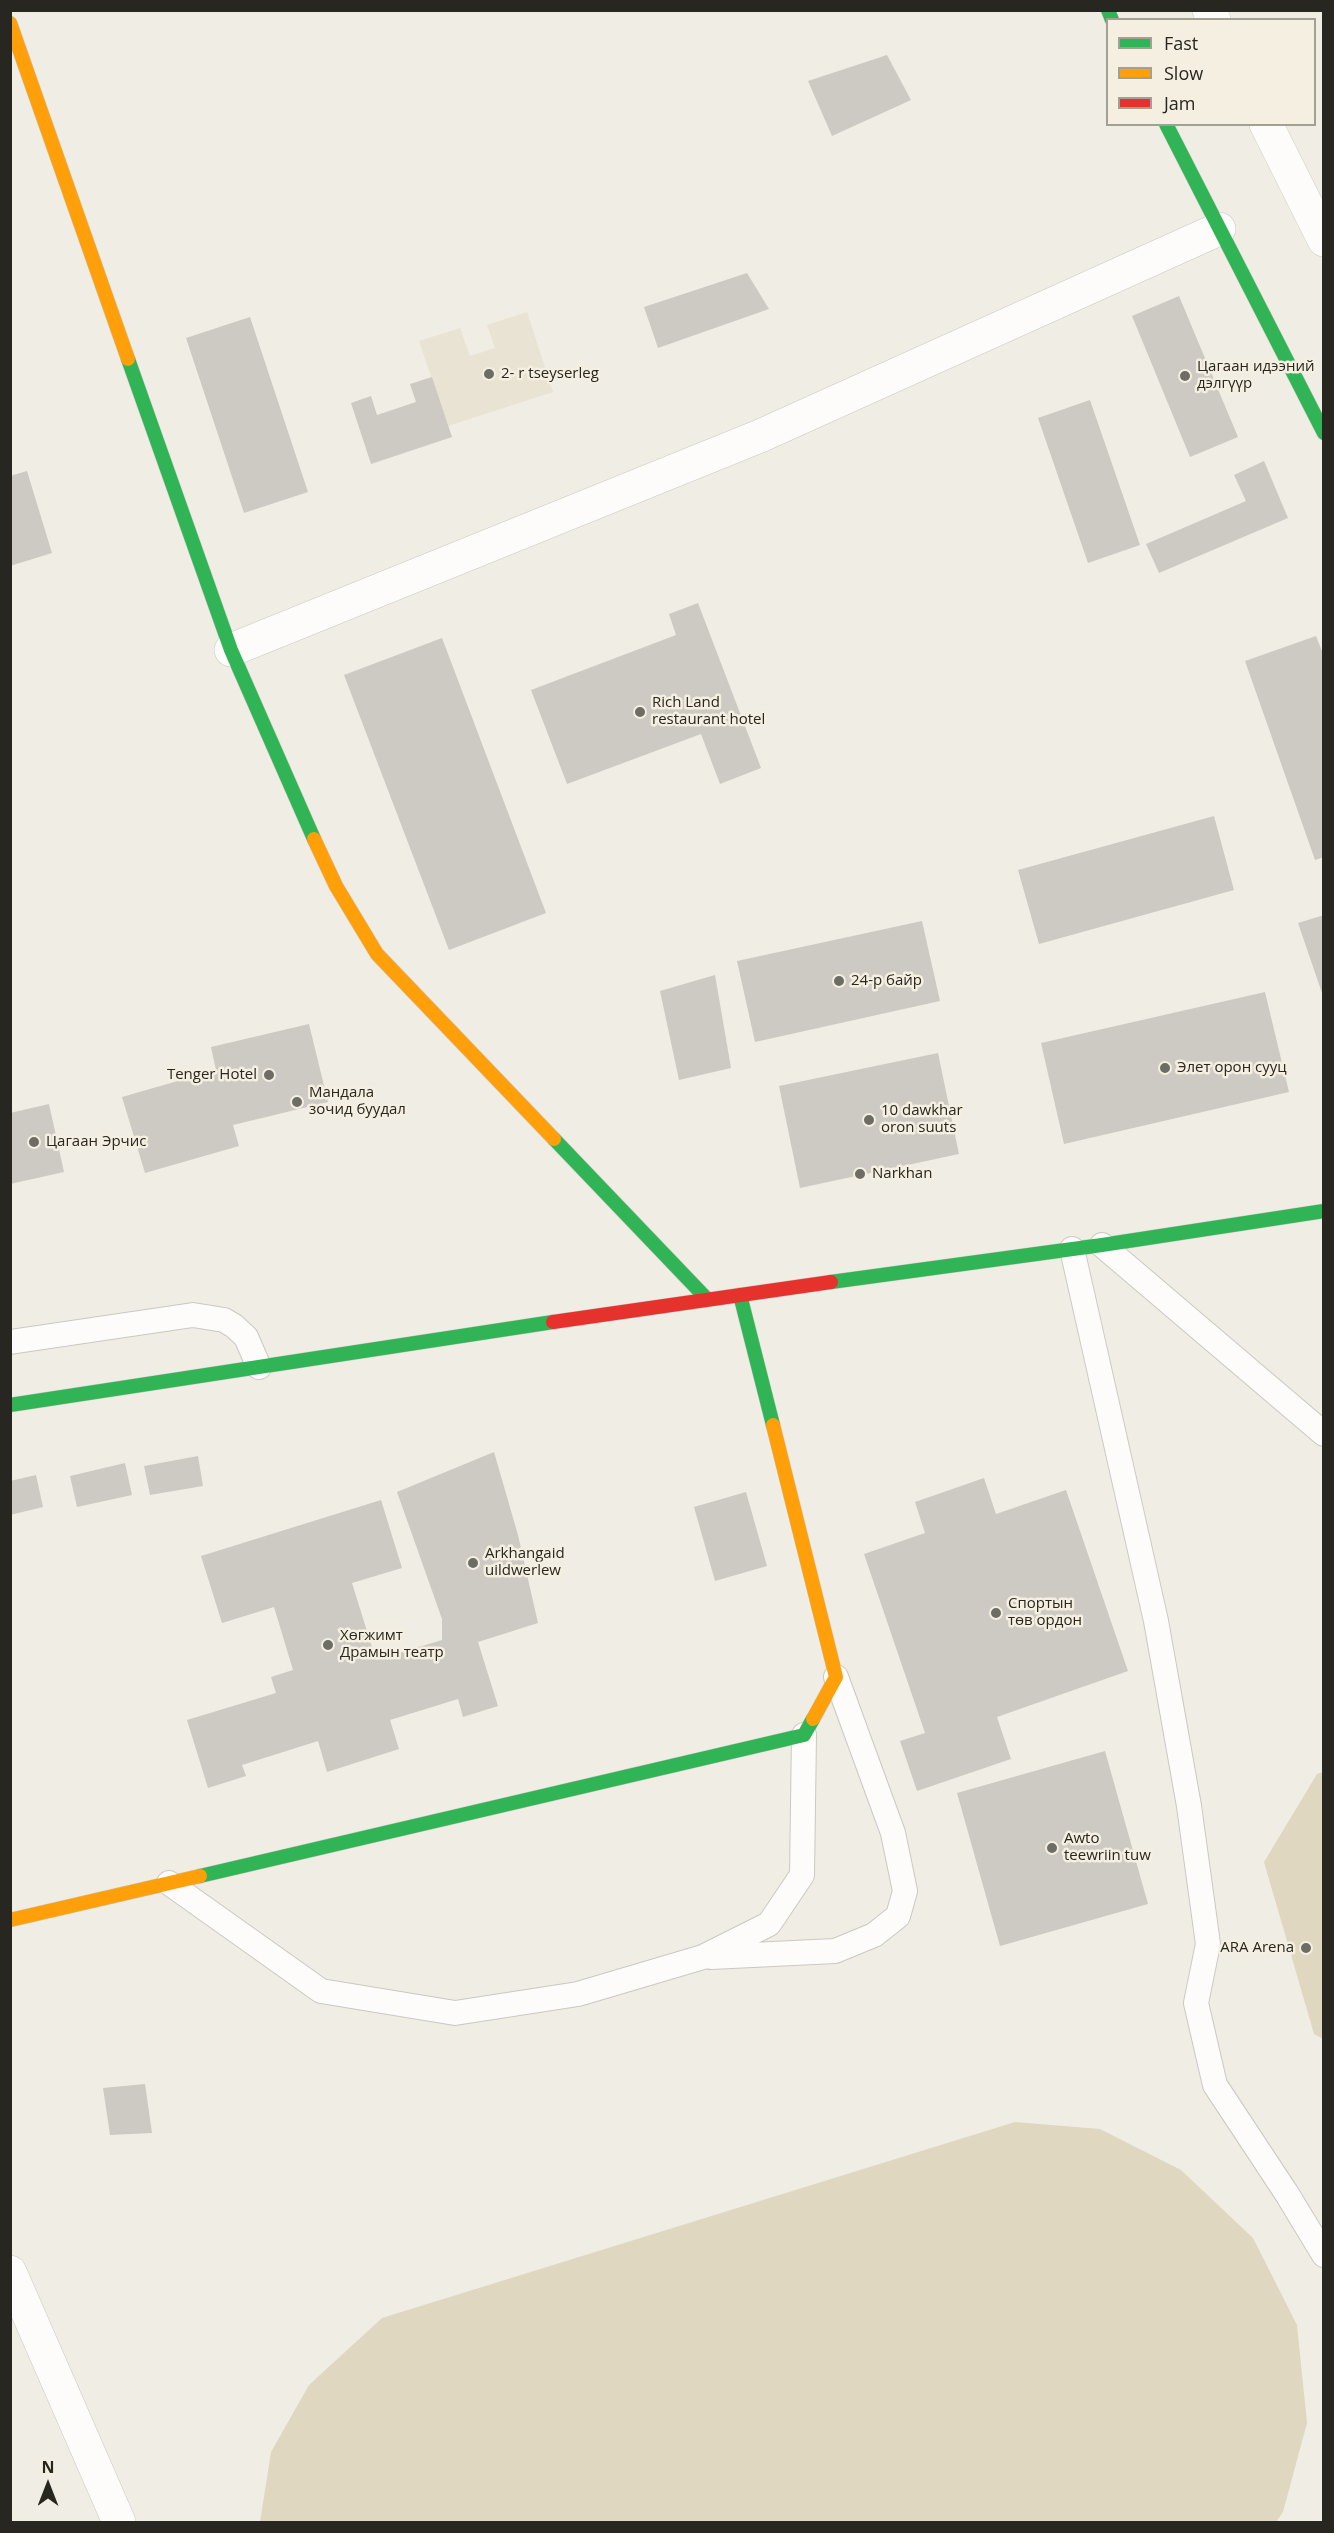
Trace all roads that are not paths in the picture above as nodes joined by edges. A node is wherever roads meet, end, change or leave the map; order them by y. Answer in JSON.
{"nodes":[{"id":1,"x":10,"y":23,"type":"edge"},
{"id":2,"x":1167,"y":126,"type":"edge"},
{"id":3,"x":1267,"y":126,"type":"edge"},
{"id":4,"x":1220,"y":229,"type":"junction"},
{"id":5,"x":1323,"y":240,"type":"edge"},
{"id":6,"x":1323,"y":433,"type":"edge"},
{"id":7,"x":231,"y":650,"type":"junction"},
{"id":8,"x":1323,"y":1211,"type":"edge"},
{"id":9,"x":1102,"y":1245,"type":"junction"},
{"id":10,"x":1072,"y":1249,"type":"junction"},
{"id":11,"x":740,"y":1295,"type":"junction"},
{"id":12,"x":707,"y":1299,"type":"junction"},
{"id":13,"x":10,"y":1342,"type":"edge"},
{"id":14,"x":259,"y":1368,"type":"junction"},
{"id":15,"x":10,"y":1405,"type":"edge"},
{"id":16,"x":1323,"y":1434,"type":"edge"},
{"id":17,"x":836,"y":1677,"type":"junction"},
{"id":18,"x":804,"y":1735,"type":"junction"},
{"id":19,"x":169,"y":1883,"type":"junction"},
{"id":20,"x":10,"y":1920,"type":"edge"},
{"id":21,"x":703,"y":1957,"type":"junction"},
{"id":22,"x":1323,"y":2255,"type":"edge"},
{"id":23,"x":10,"y":2272,"type":"edge"},
{"id":24,"x":119,"y":2523,"type":"edge"}],
"edges":[{"from":1,"to":7,"type":"main road"},
{"from":2,"to":4,"type":"main road"},
{"from":3,"to":5,"type":"street"},
{"from":4,"to":6,"type":"main road"},
{"from":4,"to":7,"type":"street"},
{"from":7,"to":12,"type":"main road"},
{"from":8,"to":9,"type":"main road"},
{"from":9,"to":10,"type":"main road"},
{"from":9,"to":16,"type":"lane"},
{"from":10,"to":11,"type":"main road"},
{"from":10,"to":22,"type":"lane"},
{"from":11,"to":12,"type":"main road"},
{"from":11,"to":17,"type":"main road"},
{"from":12,"to":14,"type":"main road"},
{"from":13,"to":14,"type":"lane"},
{"from":14,"to":15,"type":"main road"},
{"from":17,"to":18,"type":"main road"},
{"from":17,"to":21,"type":"lane"},
{"from":18,"to":19,"type":"main road"},
{"from":18,"to":21,"type":"lane"},
{"from":19,"to":20,"type":"main road"},
{"from":19,"to":21,"type":"lane"},
{"from":23,"to":24,"type":"street"}]}
